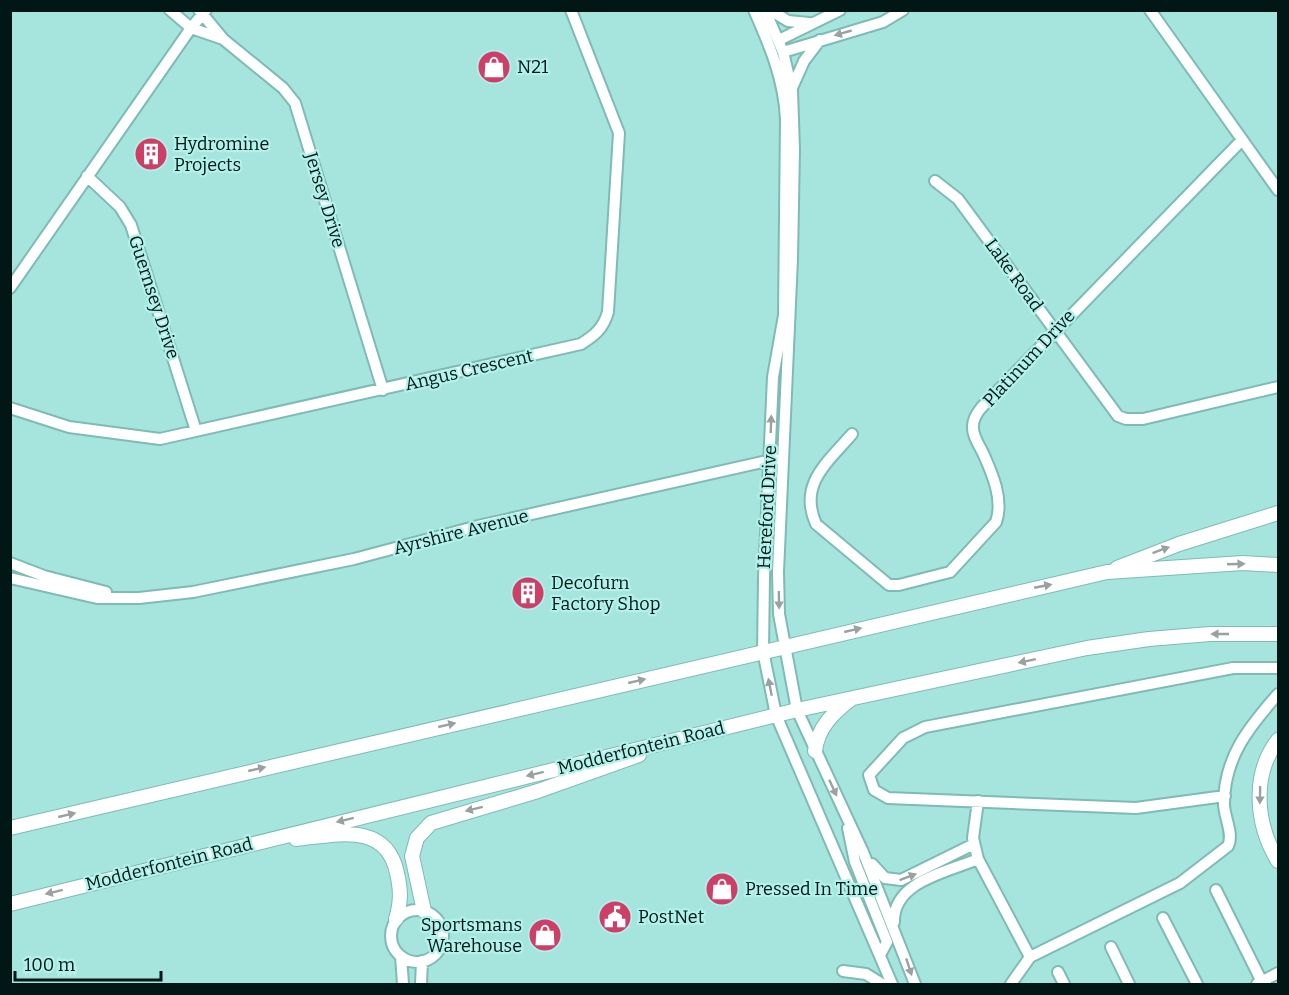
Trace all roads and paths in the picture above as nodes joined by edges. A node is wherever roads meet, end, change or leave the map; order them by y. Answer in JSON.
{"nodes":[{"id":1,"x":170,"y":10,"type":"edge"},
{"id":2,"x":571,"y":10,"type":"edge"},
{"id":3,"x":754,"y":10,"type":"edge"},
{"id":4,"x":765,"y":10,"type":"edge"},
{"id":5,"x":770,"y":10,"type":"edge"},
{"id":6,"x":840,"y":10,"type":"edge"},
{"id":7,"x":903,"y":10,"type":"edge"},
{"id":8,"x":1150,"y":10,"type":"edge"},
{"id":9,"x":203,"y":12,"type":"edge"},
{"id":10,"x":814,"y":23,"type":"junction"},
{"id":11,"x":191,"y":28,"type":"junction"},
{"id":12,"x":223,"y":39,"type":"junction"},
{"id":13,"x":820,"y":39,"type":"junction"},
{"id":14,"x":779,"y":50,"type":"junction"},
{"id":15,"x":792,"y":90,"type":"junction"},
{"id":16,"x":1242,"y":140,"type":"junction"},
{"id":17,"x":87,"y":176,"type":"junction"},
{"id":18,"x":935,"y":181,"type":"dead end"},
{"id":19,"x":1278,"y":190,"type":"edge"},
{"id":20,"x":10,"y":288,"type":"edge"},
{"id":21,"x":1054,"y":331,"type":"junction"},
{"id":22,"x":1278,"y":387,"type":"edge"},
{"id":23,"x":383,"y":390,"type":"junction"},
{"id":24,"x":10,"y":408,"type":"edge"},
{"id":25,"x":196,"y":431,"type":"junction"},
{"id":26,"x":852,"y":434,"type":"dead end"},
{"id":27,"x":782,"y":458,"type":"junction"},
{"id":28,"x":771,"y":461,"type":"junction"},
{"id":29,"x":1278,"y":513,"type":"edge"},
{"id":30,"x":10,"y":563,"type":"edge"},
{"id":31,"x":1278,"y":565,"type":"edge"},
{"id":32,"x":1107,"y":572,"type":"junction"},
{"id":33,"x":10,"y":578,"type":"edge"},
{"id":34,"x":139,"y":598,"type":"junction"},
{"id":35,"x":1278,"y":634,"type":"edge"},
{"id":36,"x":785,"y":647,"type":"junction"},
{"id":37,"x":763,"y":651,"type":"junction"},
{"id":38,"x":1278,"y":668,"type":"edge"},
{"id":39,"x":1278,"y":694,"type":"edge"},
{"id":40,"x":853,"y":698,"type":"junction"},
{"id":41,"x":797,"y":710,"type":"junction"},
{"id":42,"x":776,"y":715,"type":"junction"},
{"id":43,"x":1278,"y":740,"type":"edge"},
{"id":44,"x":668,"y":741,"type":"junction"},
{"id":45,"x":815,"y":751,"type":"junction"},
{"id":46,"x":1225,"y":795,"type":"junction"},
{"id":47,"x":978,"y":801,"type":"junction"},
{"id":48,"x":847,"y":819,"type":"junction"},
{"id":49,"x":10,"y":828,"type":"edge"},
{"id":50,"x":245,"y":844,"type":"junction"},
{"id":51,"x":974,"y":844,"type":"junction"},
{"id":52,"x":862,"y":852,"type":"junction"},
{"id":53,"x":978,"y":859,"type":"junction"},
{"id":54,"x":1278,"y":861,"type":"edge"},
{"id":55,"x":1216,"y":890,"type":"dead end"},
{"id":56,"x":10,"y":904,"type":"edge"},
{"id":57,"x":424,"y":911,"type":"junction"},
{"id":58,"x":1163,"y":918,"type":"dead end"},
{"id":59,"x":396,"y":919,"type":"junction"},
{"id":60,"x":894,"y":929,"type":"junction"},
{"id":61,"x":1111,"y":947,"type":"dead end"},
{"id":62,"x":880,"y":955,"type":"junction"},
{"id":63,"x":401,"y":956,"type":"junction"},
{"id":64,"x":1030,"y":957,"type":"junction"},
{"id":65,"x":422,"y":961,"type":"junction"},
{"id":66,"x":843,"y":971,"type":"dead end"},
{"id":67,"x":1058,"y":972,"type":"dead end"},
{"id":68,"x":1278,"y":973,"type":"edge"},
{"id":69,"x":1259,"y":983,"type":"edge"},
{"id":70,"x":402,"y":984,"type":"edge"},
{"id":71,"x":421,"y":984,"type":"edge"},
{"id":72,"x":882,"y":984,"type":"edge"},
{"id":73,"x":892,"y":984,"type":"edge"},
{"id":74,"x":915,"y":984,"type":"edge"},
{"id":75,"x":1011,"y":984,"type":"edge"},
{"id":76,"x":1064,"y":984,"type":"edge"},
{"id":77,"x":1129,"y":984,"type":"edge"},
{"id":78,"x":1197,"y":984,"type":"edge"}],
"edges":[{"from":1,"to":11,"type":"street","name":"Jersey Drive"},
{"from":2,"to":23,"type":"street","name":"Angus Crescent"},
{"from":3,"to":14,"type":"street"},
{"from":4,"to":14,"type":"street","name":"Hereford Drive"},
{"from":5,"to":10,"type":"street"},
{"from":6,"to":10,"type":"street"},
{"from":7,"to":13,"type":"street","one_way":true},
{"from":8,"to":16,"type":"street"},
{"from":9,"to":11,"type":"street"},
{"from":9,"to":12,"type":"street","name":"Jersey Drive"},
{"from":10,"to":14,"type":"street"},
{"from":11,"to":12,"type":"street","name":"Jersey Drive"},
{"from":11,"to":17,"type":"street"},
{"from":12,"to":23,"type":"street","name":"Jersey Drive"},
{"from":13,"to":14,"type":"street"},
{"from":13,"to":15,"type":"street"},
{"from":14,"to":15,"type":"street","name":"Hereford Drive"},
{"from":28,"to":14,"type":"street","name":"Hereford Drive","one_way":true},
{"from":15,"to":27,"type":"street","name":"Hereford Drive"},
{"from":16,"to":19,"type":"street"},
{"from":16,"to":21,"type":"street","name":"Platinum Drive"},
{"from":17,"to":20,"type":"street"},
{"from":17,"to":25,"type":"street","name":"Guernsey Drive"},
{"from":18,"to":21,"type":"street","name":"Lake Road"},
{"from":21,"to":22,"type":"street","name":"Lake Road"},
{"from":21,"to":26,"type":"street","name":"Platinum Drive"},
{"from":23,"to":25,"type":"street","name":"Angus Crescent"},
{"from":24,"to":25,"type":"street","name":"Angus Crescent"},
{"from":27,"to":28,"type":"street","name":"Ayrshire Avenue"},
{"from":27,"to":36,"type":"street","name":"Hereford Drive","one_way":true},
{"from":28,"to":34,"type":"street","name":"Ayrshire Avenue"},
{"from":28,"to":37,"type":"street","name":"Hereford Drive"},
{"from":32,"to":29,"type":"main road","one_way":true},
{"from":30,"to":34,"type":"street","name":"Ayrshire Avenue"},
{"from":32,"to":31,"type":"main road","one_way":true},
{"from":36,"to":32,"type":"main road","one_way":true},
{"from":33,"to":34,"type":"street","name":"Ayrshire Avenue"},
{"from":35,"to":40,"type":"main road","name":"Modderfontein Road","one_way":true},
{"from":36,"to":37,"type":"main road"},
{"from":36,"to":41,"type":"street","name":"Hereford Drive"},
{"from":42,"to":37,"type":"street","name":"Hereford Drive","one_way":true},
{"from":49,"to":37,"type":"main road","one_way":true},
{"from":38,"to":47,"type":"street"},
{"from":39,"to":46,"type":"street"},
{"from":40,"to":41,"type":"main road","name":"Modderfontein Road"},
{"from":40,"to":45,"type":"main road"},
{"from":41,"to":42,"type":"main road","name":"Modderfontein Road"},
{"from":41,"to":45,"type":"street","name":"Hereford Drive"},
{"from":42,"to":44,"type":"main road","name":"Modderfontein Road"},
{"from":42,"to":62,"type":"street","name":"Hereford Drive"},
{"from":43,"to":54,"type":"main road","one_way":true},
{"from":44,"to":50,"type":"main road","name":"Modderfontein Road","one_way":true},
{"from":44,"to":57,"type":"main road","one_way":true},
{"from":45,"to":48,"type":"street","name":"Hereford Drive","one_way":true},
{"from":46,"to":47,"type":"street"},
{"from":46,"to":64,"type":"street"},
{"from":47,"to":51,"type":"street"},
{"from":48,"to":52,"type":"street","name":"Hereford Drive"},
{"from":48,"to":62,"type":"street"},
{"from":50,"to":56,"type":"main road","name":"Modderfontein Road","one_way":true},
{"from":50,"to":59,"type":"main road"},
{"from":52,"to":51,"type":"street","one_way":true},
{"from":51,"to":53,"type":"street"},
{"from":52,"to":60,"type":"street","name":"Hereford Drive"},
{"from":53,"to":60,"type":"street"},
{"from":53,"to":64,"type":"street"},
{"from":55,"to":69,"type":"street"},
{"from":57,"to":59,"type":"street"},
{"from":57,"to":65,"type":"street"},
{"from":58,"to":78,"type":"street"},
{"from":59,"to":63,"type":"street"},
{"from":60,"to":74,"type":"street","name":"Hereford Drive","one_way":true},
{"from":61,"to":77,"type":"street"},
{"from":62,"to":73,"type":"street","name":"Hereford Drive"},
{"from":63,"to":65,"type":"street"},
{"from":63,"to":70,"type":"street"},
{"from":64,"to":75,"type":"street"},
{"from":65,"to":71,"type":"street"},
{"from":66,"to":72,"type":"street"},
{"from":67,"to":76,"type":"street"},
{"from":68,"to":69,"type":"street"}]}
